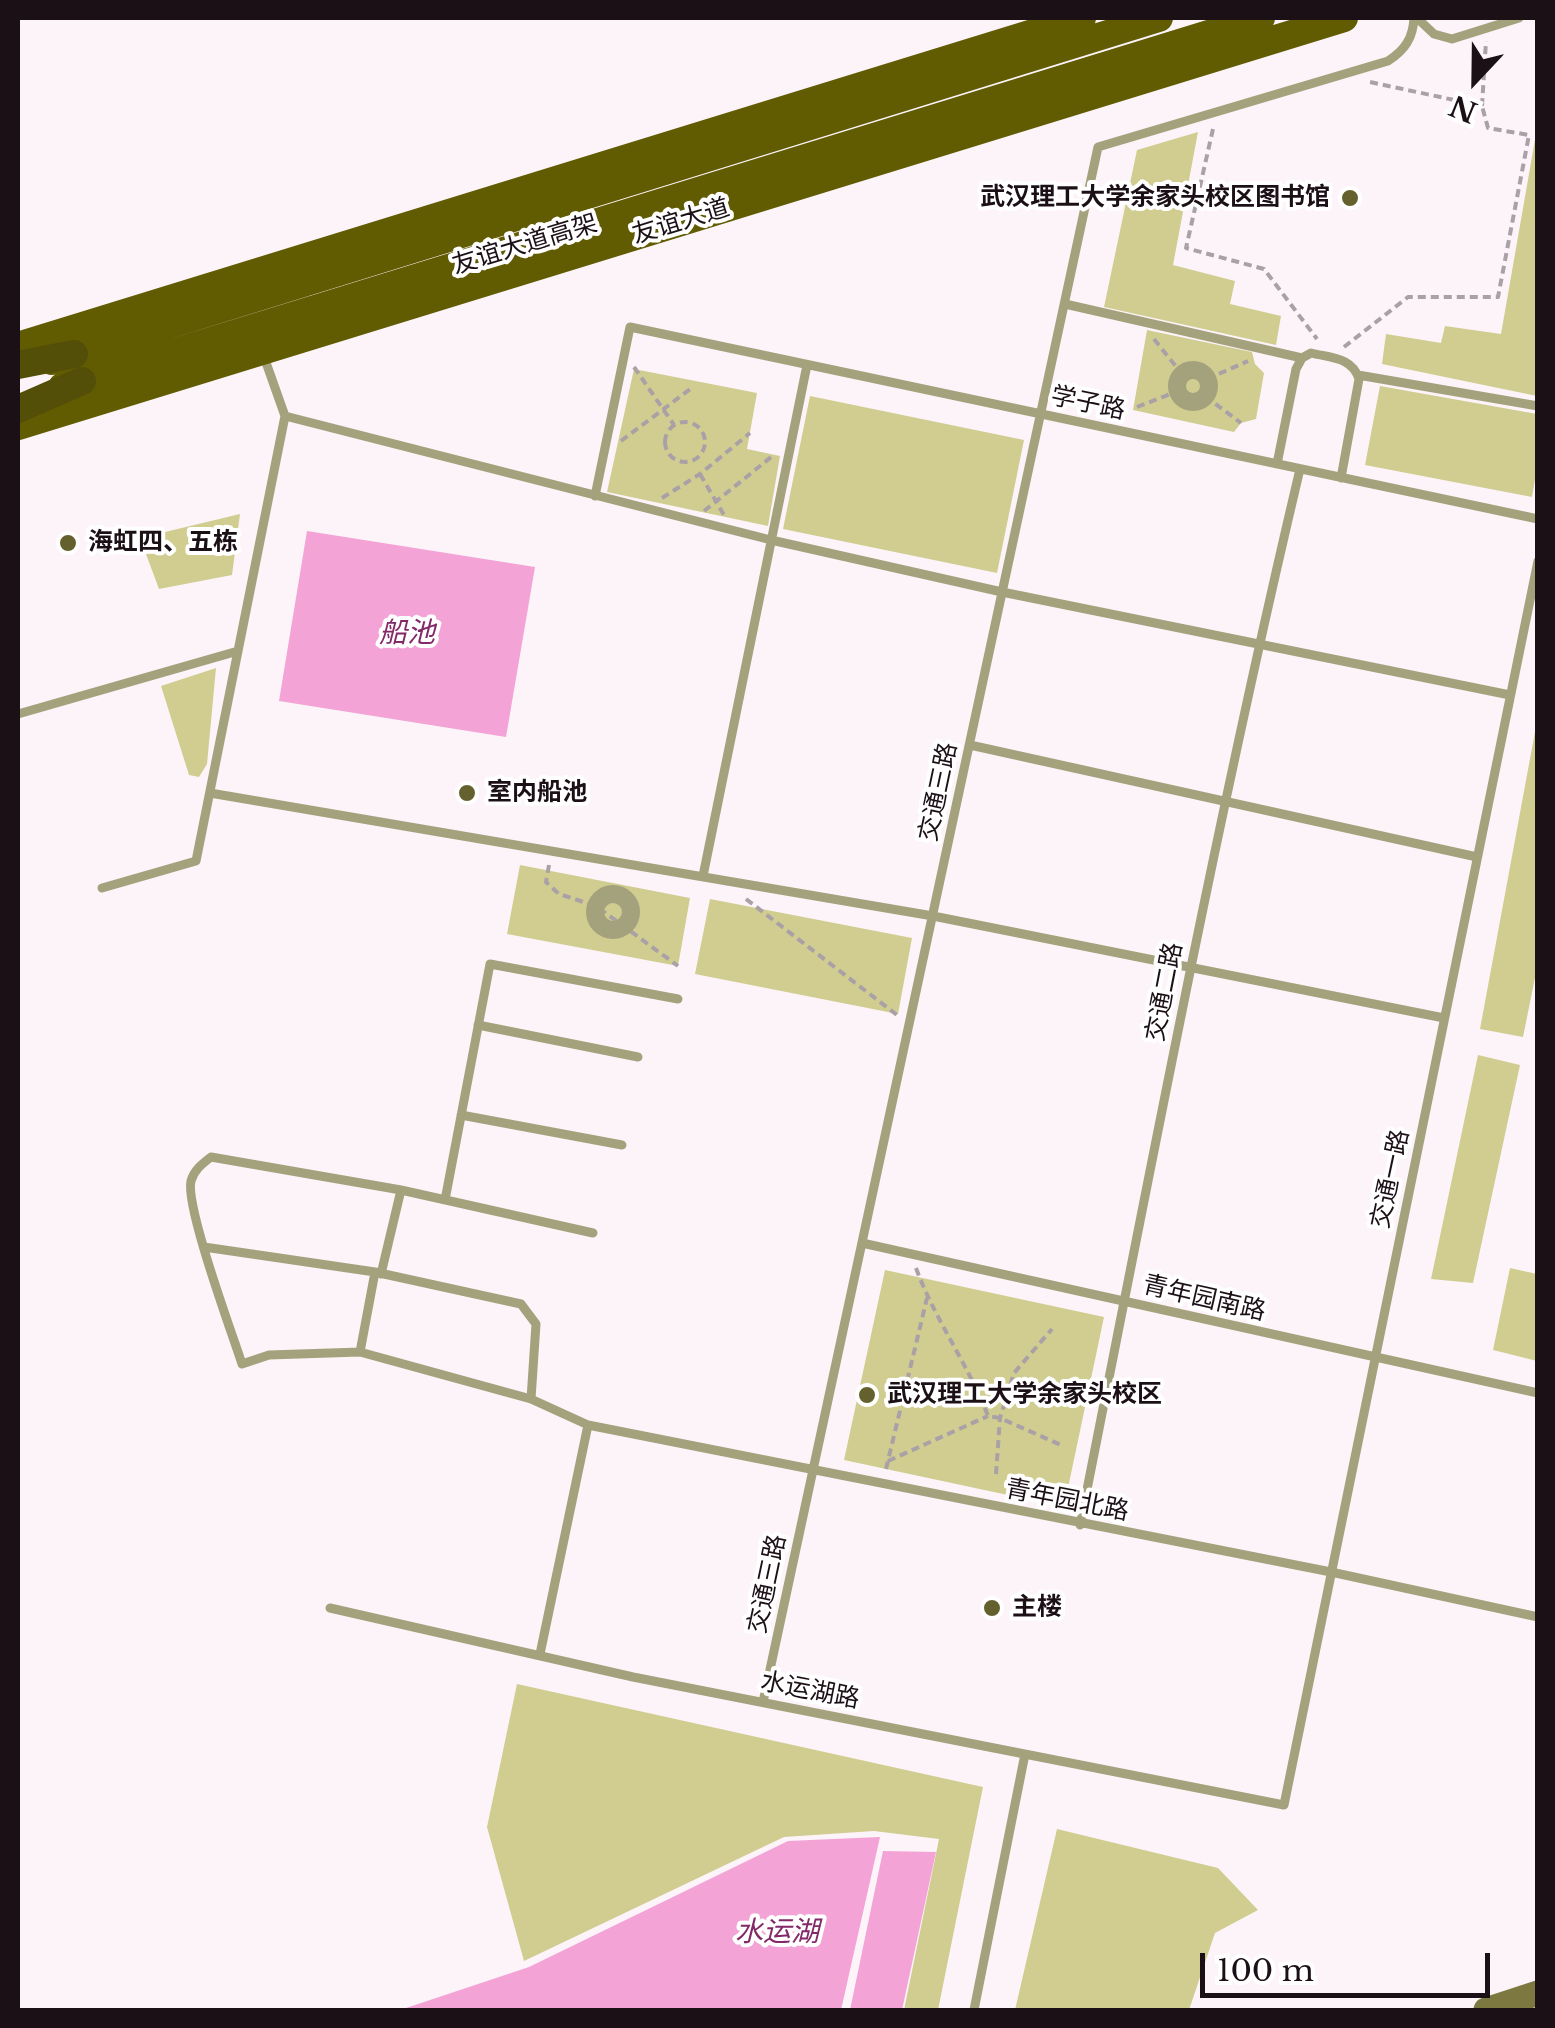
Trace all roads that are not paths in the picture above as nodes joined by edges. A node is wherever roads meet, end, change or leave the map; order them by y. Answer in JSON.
{"nodes":[{"id":1,"x":1082,"y":18,"type":"edge"},
{"id":2,"x":1158,"y":18,"type":"edge"},
{"id":3,"x":1261,"y":18,"type":"edge"},
{"id":4,"x":1344,"y":18,"type":"edge"},
{"id":5,"x":1416,"y":18,"type":"edge"},
{"id":6,"x":1518,"y":18,"type":"edge"},
{"id":7,"x":1065,"y":304,"type":"junction"},
{"id":8,"x":18,"y":346,"type":"edge"},
{"id":9,"x":262,"y":350,"type":"junction"},
{"id":10,"x":1302,"y":358,"type":"junction"},
{"id":11,"x":807,"y":364,"type":"junction"},
{"id":12,"x":78,"y":367,"type":"junction"},
{"id":13,"x":18,"y":368,"type":"edge"},
{"id":14,"x":1358,"y":375,"type":"junction"},
{"id":15,"x":1206,"y":387,"type":"joint"},
{"id":16,"x":18,"y":400,"type":"edge"},
{"id":17,"x":1538,"y":406,"type":"edge"},
{"id":18,"x":18,"y":410,"type":"edge"},
{"id":19,"x":1041,"y":414,"type":"junction"},
{"id":20,"x":286,"y":416,"type":"junction"},
{"id":21,"x":18,"y":426,"type":"edge"},
{"id":22,"x":1277,"y":464,"type":"junction"},
{"id":23,"x":1300,"y":469,"type":"junction"},
{"id":24,"x":1341,"y":478,"type":"junction"},
{"id":25,"x":595,"y":496,"type":"junction"},
{"id":26,"x":1538,"y":519,"type":"edge"},
{"id":27,"x":771,"y":540,"type":"junction"},
{"id":28,"x":1538,"y":561,"type":"edge"},
{"id":29,"x":1002,"y":592,"type":"junction"},
{"id":30,"x":1525,"y":621,"type":"junction"},
{"id":31,"x":1538,"y":624,"type":"edge"},
{"id":32,"x":1259,"y":644,"type":"junction"},
{"id":33,"x":238,"y":650,"type":"junction"},
{"id":34,"x":1510,"y":695,"type":"junction"},
{"id":35,"x":18,"y":714,"type":"edge"},
{"id":36,"x":970,"y":745,"type":"junction"},
{"id":37,"x":210,"y":793,"type":"junction"},
{"id":38,"x":1226,"y":802,"type":"junction"},
{"id":39,"x":1477,"y":857,"type":"junction"},
{"id":40,"x":702,"y":876,"type":"junction"},
{"id":41,"x":102,"y":888,"type":"dead end"},
{"id":42,"x":932,"y":916,"type":"junction"},
{"id":43,"x":623,"y":927,"type":"joint"},
{"id":44,"x":1190,"y":969,"type":"junction"},
{"id":45,"x":678,"y":999,"type":"dead end"},
{"id":46,"x":1444,"y":1018,"type":"junction"},
{"id":47,"x":478,"y":1025,"type":"junction"},
{"id":48,"x":638,"y":1057,"type":"dead end"},
{"id":49,"x":461,"y":1115,"type":"junction"},
{"id":50,"x":622,"y":1146,"type":"dead end"},
{"id":51,"x":401,"y":1190,"type":"junction"},
{"id":52,"x":444,"y":1200,"type":"junction"},
{"id":53,"x":593,"y":1232,"type":"dead end"},
{"id":54,"x":862,"y":1243,"type":"junction"},
{"id":55,"x":204,"y":1247,"type":"junction"},
{"id":56,"x":378,"y":1273,"type":"junction"},
{"id":57,"x":1124,"y":1301,"type":"junction"},
{"id":58,"x":360,"y":1352,"type":"junction"},
{"id":59,"x":1375,"y":1357,"type":"junction"},
{"id":60,"x":1538,"y":1393,"type":"edge"},
{"id":61,"x":530,"y":1399,"type":"junction"},
{"id":62,"x":588,"y":1425,"type":"junction"},
{"id":63,"x":813,"y":1468,"type":"junction"},
{"id":64,"x":1080,"y":1525,"type":"junction"},
{"id":65,"x":1331,"y":1572,"type":"junction"},
{"id":66,"x":330,"y":1608,"type":"dead end"},
{"id":67,"x":1538,"y":1617,"type":"edge"},
{"id":68,"x":540,"y":1654,"type":"junction"},
{"id":69,"x":763,"y":1702,"type":"junction"},
{"id":70,"x":1026,"y":1754,"type":"junction"},
{"id":71,"x":1284,"y":1805,"type":"joint"},
{"id":72,"x":1538,"y":1992,"type":"edge"},
{"id":73,"x":974,"y":2010,"type":"edge"},
{"id":74,"x":1486,"y":2010,"type":"edge"}],
"edges":[{"from":1,"to":8,"type":"main road"},
{"from":2,"to":12,"type":"main road","name":"友谊大道高架"},
{"from":3,"to":12,"type":"main road","name":"友谊大道高架"},
{"from":4,"to":9,"type":"main road","name":"友谊大道"},
{"from":5,"to":6,"type":"lane"},
{"from":5,"to":7,"type":"lane","name":"交通三路"},
{"from":7,"to":10,"type":"lane"},
{"from":7,"to":19,"type":"lane","name":"交通三路"},
{"from":9,"to":20,"type":"lane"},
{"from":9,"to":21,"type":"main road","name":"友谊大道"},
{"from":10,"to":14,"type":"lane"},
{"from":10,"to":22,"type":"lane"},
{"from":11,"to":19,"type":"lane","name":"学子路"},
{"from":11,"to":25,"type":"lane","name":"学子路"},
{"from":11,"to":27,"type":"lane"},
{"from":12,"to":13,"type":"highway"},
{"from":12,"to":16,"type":"main road","name":"友谊大道高架"},
{"from":12,"to":18,"type":"highway"},
{"from":14,"to":17,"type":"lane"},
{"from":14,"to":24,"type":"lane"},
{"from":15,"to":15,"type":"street"},
{"from":19,"to":22,"type":"lane","name":"学子路"},
{"from":19,"to":29,"type":"lane","name":"交通三路"},
{"from":20,"to":25,"type":"lane"},
{"from":20,"to":33,"type":"lane"},
{"from":22,"to":23,"type":"lane","name":"学子路"},
{"from":23,"to":24,"type":"lane","name":"学子路"},
{"from":23,"to":32,"type":"lane","name":"交通二路"},
{"from":24,"to":26,"type":"lane","name":"学子路"},
{"from":25,"to":27,"type":"lane"},
{"from":27,"to":29,"type":"lane"},
{"from":27,"to":40,"type":"lane"},
{"from":28,"to":30,"type":"lane","name":"交通一路"},
{"from":29,"to":32,"type":"lane"},
{"from":29,"to":36,"type":"lane","name":"交通三路"},
{"from":30,"to":31,"type":"lane"},
{"from":30,"to":34,"type":"lane","name":"交通一路"},
{"from":32,"to":34,"type":"lane"},
{"from":32,"to":38,"type":"lane","name":"交通二路"},
{"from":33,"to":35,"type":"lane"},
{"from":33,"to":37,"type":"lane"},
{"from":34,"to":39,"type":"lane","name":"交通一路"},
{"from":36,"to":38,"type":"lane"},
{"from":36,"to":42,"type":"lane","name":"交通三路"},
{"from":37,"to":40,"type":"lane"},
{"from":37,"to":41,"type":"lane"},
{"from":38,"to":39,"type":"lane"},
{"from":38,"to":44,"type":"lane","name":"交通二路"},
{"from":39,"to":46,"type":"lane","name":"交通一路"},
{"from":40,"to":42,"type":"lane"},
{"from":42,"to":44,"type":"lane"},
{"from":42,"to":54,"type":"lane","name":"交通三路"},
{"from":43,"to":43,"type":"street"},
{"from":44,"to":46,"type":"lane"},
{"from":44,"to":57,"type":"lane","name":"交通二路"},
{"from":45,"to":47,"type":"lane"},
{"from":46,"to":59,"type":"lane","name":"交通一路"},
{"from":47,"to":48,"type":"lane"},
{"from":47,"to":49,"type":"lane"},
{"from":49,"to":50,"type":"lane"},
{"from":49,"to":52,"type":"lane"},
{"from":51,"to":52,"type":"lane"},
{"from":51,"to":55,"type":"lane"},
{"from":51,"to":56,"type":"lane"},
{"from":52,"to":53,"type":"lane"},
{"from":54,"to":57,"type":"lane","name":"青年园南路"},
{"from":54,"to":63,"type":"lane","name":"交通三路"},
{"from":55,"to":56,"type":"lane"},
{"from":55,"to":58,"type":"lane","name":"青年园北路"},
{"from":56,"to":58,"type":"lane"},
{"from":56,"to":61,"type":"lane"},
{"from":57,"to":59,"type":"lane","name":"青年园南路"},
{"from":57,"to":64,"type":"lane","name":"交通二路"},
{"from":58,"to":61,"type":"lane","name":"青年园北路"},
{"from":59,"to":60,"type":"lane","name":"青年园南路"},
{"from":59,"to":65,"type":"lane","name":"交通一路"},
{"from":61,"to":62,"type":"lane","name":"青年园北路"},
{"from":62,"to":63,"type":"lane","name":"青年园北路"},
{"from":62,"to":68,"type":"lane"},
{"from":63,"to":64,"type":"lane","name":"青年园北路"},
{"from":63,"to":69,"type":"lane","name":"交通三路"},
{"from":64,"to":65,"type":"lane","name":"青年园北路"},
{"from":65,"to":67,"type":"lane","name":"青年园北路"},
{"from":65,"to":71,"type":"lane","name":"交通一路"},
{"from":66,"to":68,"type":"lane","name":"水运湖路"},
{"from":68,"to":69,"type":"lane","name":"水运湖路"},
{"from":69,"to":70,"type":"lane","name":"水运湖路"},
{"from":70,"to":71,"type":"lane","name":"水运湖路"},
{"from":70,"to":73,"type":"lane"},
{"from":72,"to":74,"type":"main road"}]}
